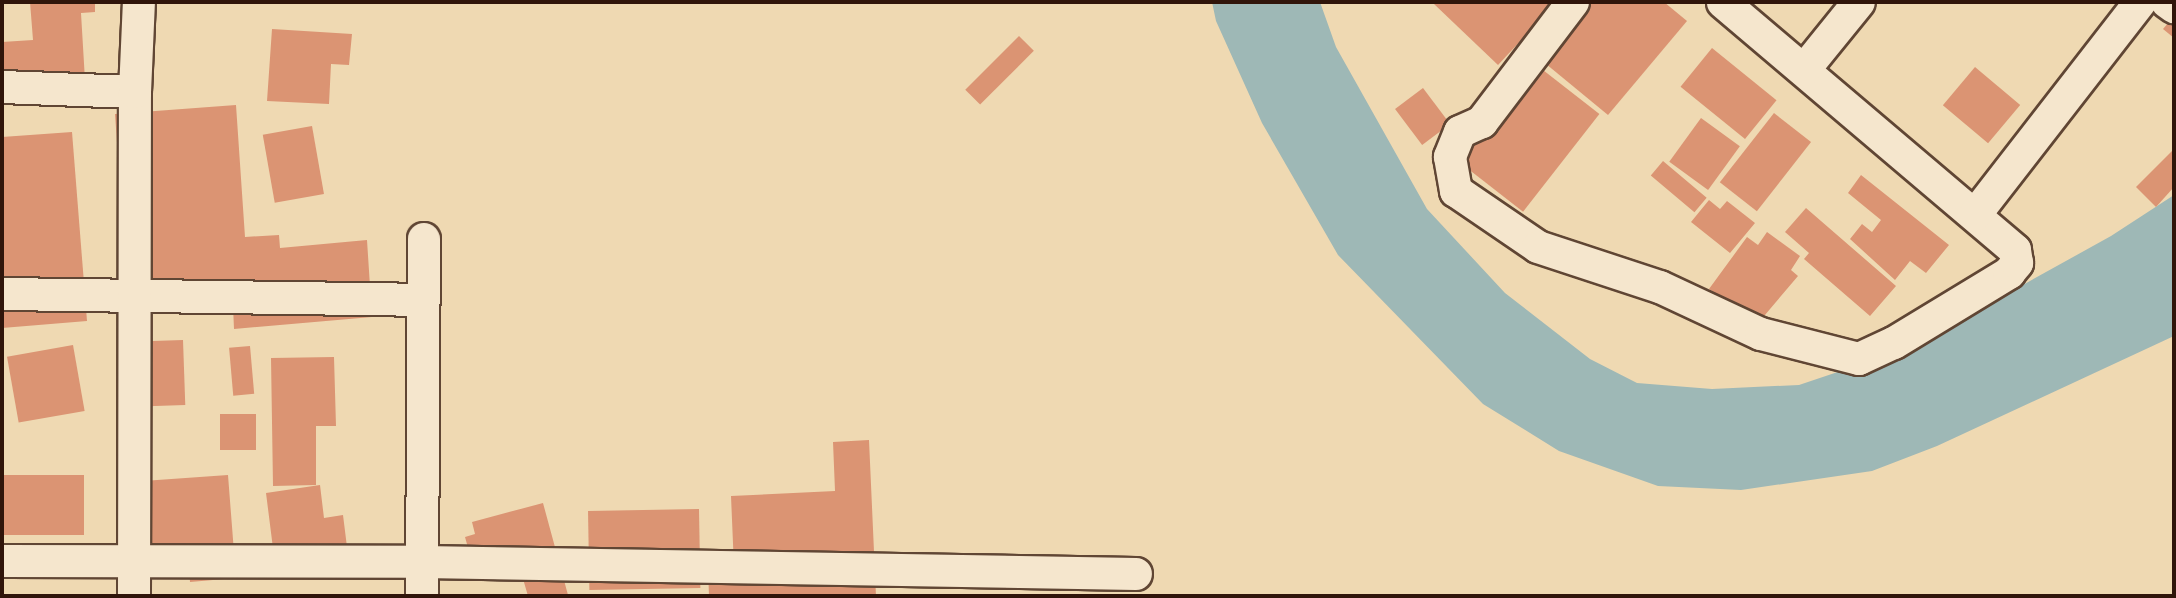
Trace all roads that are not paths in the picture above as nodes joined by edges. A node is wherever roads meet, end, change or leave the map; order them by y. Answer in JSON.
{"nodes":[{"id":1,"x":139,"y":2,"type":"edge"},
{"id":2,"x":1573,"y":2,"type":"edge"},
{"id":3,"x":1723,"y":2,"type":"edge"},
{"id":4,"x":1859,"y":2,"type":"edge"},
{"id":5,"x":2140,"y":2,"type":"edge"},
{"id":6,"x":2167,"y":2,"type":"edge"},
{"id":7,"x":2174,"y":7,"type":"edge"},
{"id":8,"x":1804,"y":70,"type":"junction"},
{"id":9,"x":2,"y":87,"type":"edge"},
{"id":10,"x":135,"y":92,"type":"junction"},
{"id":11,"x":1975,"y":215,"type":"junction"},
{"id":12,"x":424,"y":239,"type":"dead end"},
{"id":13,"x":134,"y":294,"type":"junction"},
{"id":14,"x":2,"y":295,"type":"edge"},
{"id":15,"x":423,"y":300,"type":"junction"},
{"id":16,"x":2,"y":561,"type":"edge"},
{"id":17,"x":134,"y":561,"type":"junction"},
{"id":18,"x":423,"y":562,"type":"junction"},
{"id":19,"x":1136,"y":574,"type":"dead end"},
{"id":20,"x":739,"y":582,"type":"edge"},
{"id":21,"x":134,"y":596,"type":"edge"},
{"id":22,"x":422,"y":596,"type":"edge"}],
"edges":[{"from":1,"to":10,"type":"street"},
{"from":2,"to":11,"type":"street"},
{"from":3,"to":8,"type":"street"},
{"from":4,"to":8,"type":"street"},
{"from":5,"to":11,"type":"street"},
{"from":6,"to":7,"type":"street"},
{"from":8,"to":11,"type":"street"},
{"from":9,"to":10,"type":"street"},
{"from":10,"to":13,"type":"street"},
{"from":12,"to":15,"type":"street"},
{"from":13,"to":14,"type":"street"},
{"from":13,"to":15,"type":"street"},
{"from":13,"to":17,"type":"street"},
{"from":15,"to":18,"type":"street"},
{"from":16,"to":17,"type":"street"},
{"from":17,"to":18,"type":"street"},
{"from":17,"to":21,"type":"street"},
{"from":18,"to":20,"type":"street"},
{"from":18,"to":22,"type":"street"},
{"from":19,"to":20,"type":"street"}]}
